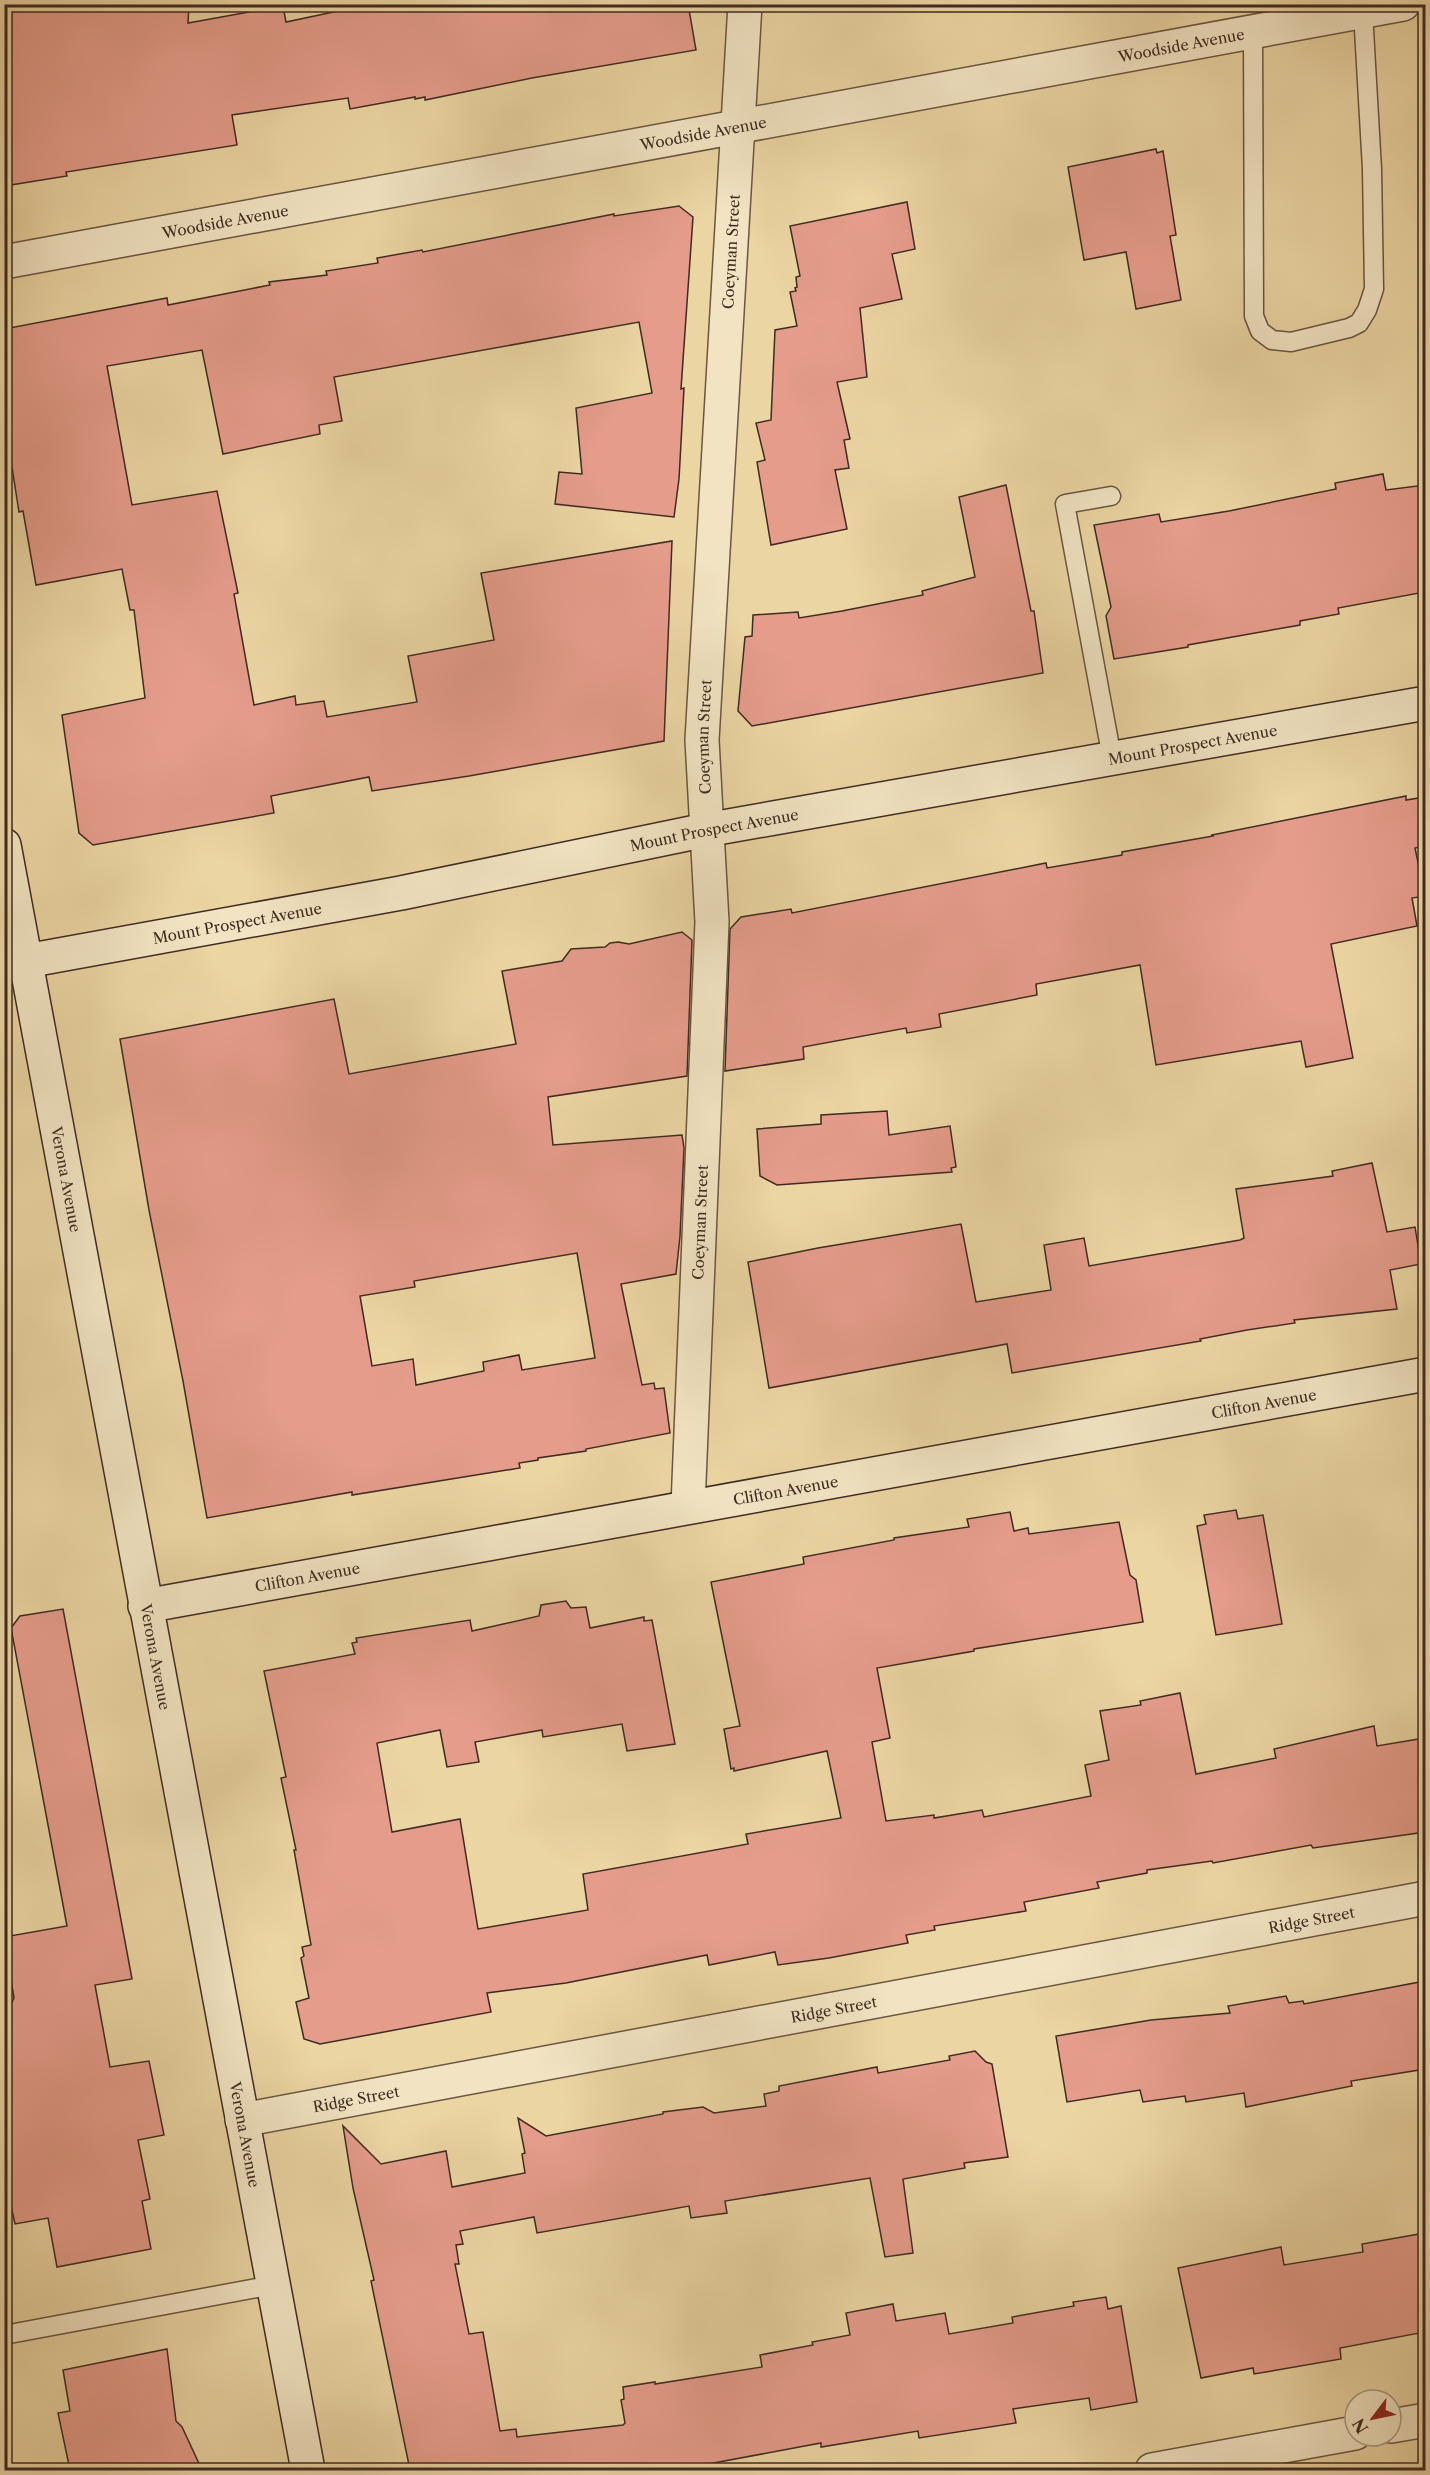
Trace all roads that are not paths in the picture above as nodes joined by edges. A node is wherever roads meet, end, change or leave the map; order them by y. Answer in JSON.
{"nodes":[{"id":1,"x":745,"y":4,"type":"edge"},
{"id":2,"x":1403,"y":4,"type":"edge"},
{"id":3,"x":1363,"y":12,"type":"junction"},
{"id":4,"x":1252,"y":32,"type":"junction"},
{"id":5,"x":739,"y":127,"type":"junction"},
{"id":6,"x":4,"y":262,"type":"edge"},
{"id":7,"x":1111,"y":496,"type":"dead end"},
{"id":8,"x":1425,"y":703,"type":"edge"},
{"id":9,"x":1112,"y":758,"type":"junction"},
{"id":10,"x":706,"y":830,"type":"junction"},
{"id":11,"x":4,"y":846,"type":"edge"},
{"id":12,"x":15,"y":963,"type":"edge"},
{"id":13,"x":1425,"y":1374,"type":"edge"},
{"id":14,"x":688,"y":1506,"type":"junction"},
{"id":15,"x":145,"y":1605,"type":"junction"},
{"id":16,"x":1425,"y":1898,"type":"edge"},
{"id":17,"x":242,"y":2120,"type":"junction"},
{"id":18,"x":273,"y":2285,"type":"junction"},
{"id":19,"x":4,"y":2335,"type":"edge"},
{"id":20,"x":1425,"y":2420,"type":"edge"},
{"id":21,"x":1403,"y":2424,"type":"edge"},
{"id":22,"x":1343,"y":2435,"type":"edge"},
{"id":23,"x":308,"y":2470,"type":"edge"},
{"id":24,"x":1152,"y":2470,"type":"edge"}],
"edges":[{"from":1,"to":5,"type":"street","name":"Coeyman Street"},
{"from":2,"to":3,"type":"street","name":"Woodside Avenue"},
{"from":3,"to":4,"type":"street","name":"Woodside Avenue"},
{"from":3,"to":4,"type":"lane"},
{"from":4,"to":5,"type":"street","name":"Woodside Avenue"},
{"from":5,"to":6,"type":"street","name":"Woodside Avenue"},
{"from":5,"to":10,"type":"street","name":"Coeyman Street"},
{"from":7,"to":9,"type":"lane"},
{"from":8,"to":9,"type":"street","name":"Mount Prospect Avenue"},
{"from":9,"to":10,"type":"street","name":"Mount Prospect Avenue"},
{"from":10,"to":12,"type":"street","name":"Mount Prospect Avenue"},
{"from":10,"to":14,"type":"street","name":"Coeyman Street"},
{"from":11,"to":12,"type":"street","name":"Verona Avenue"},
{"from":12,"to":15,"type":"street","name":"Verona Avenue"},
{"from":13,"to":14,"type":"street","name":"Clifton Avenue"},
{"from":14,"to":15,"type":"street","name":"Clifton Avenue"},
{"from":15,"to":17,"type":"street","name":"Verona Avenue"},
{"from":16,"to":17,"type":"street","name":"Ridge Street"},
{"from":17,"to":18,"type":"street","name":"Verona Avenue"},
{"from":18,"to":19,"type":"lane"},
{"from":18,"to":23,"type":"street","name":"Verona Avenue"},
{"from":20,"to":21,"type":"street"},
{"from":22,"to":24,"type":"street"}]}
